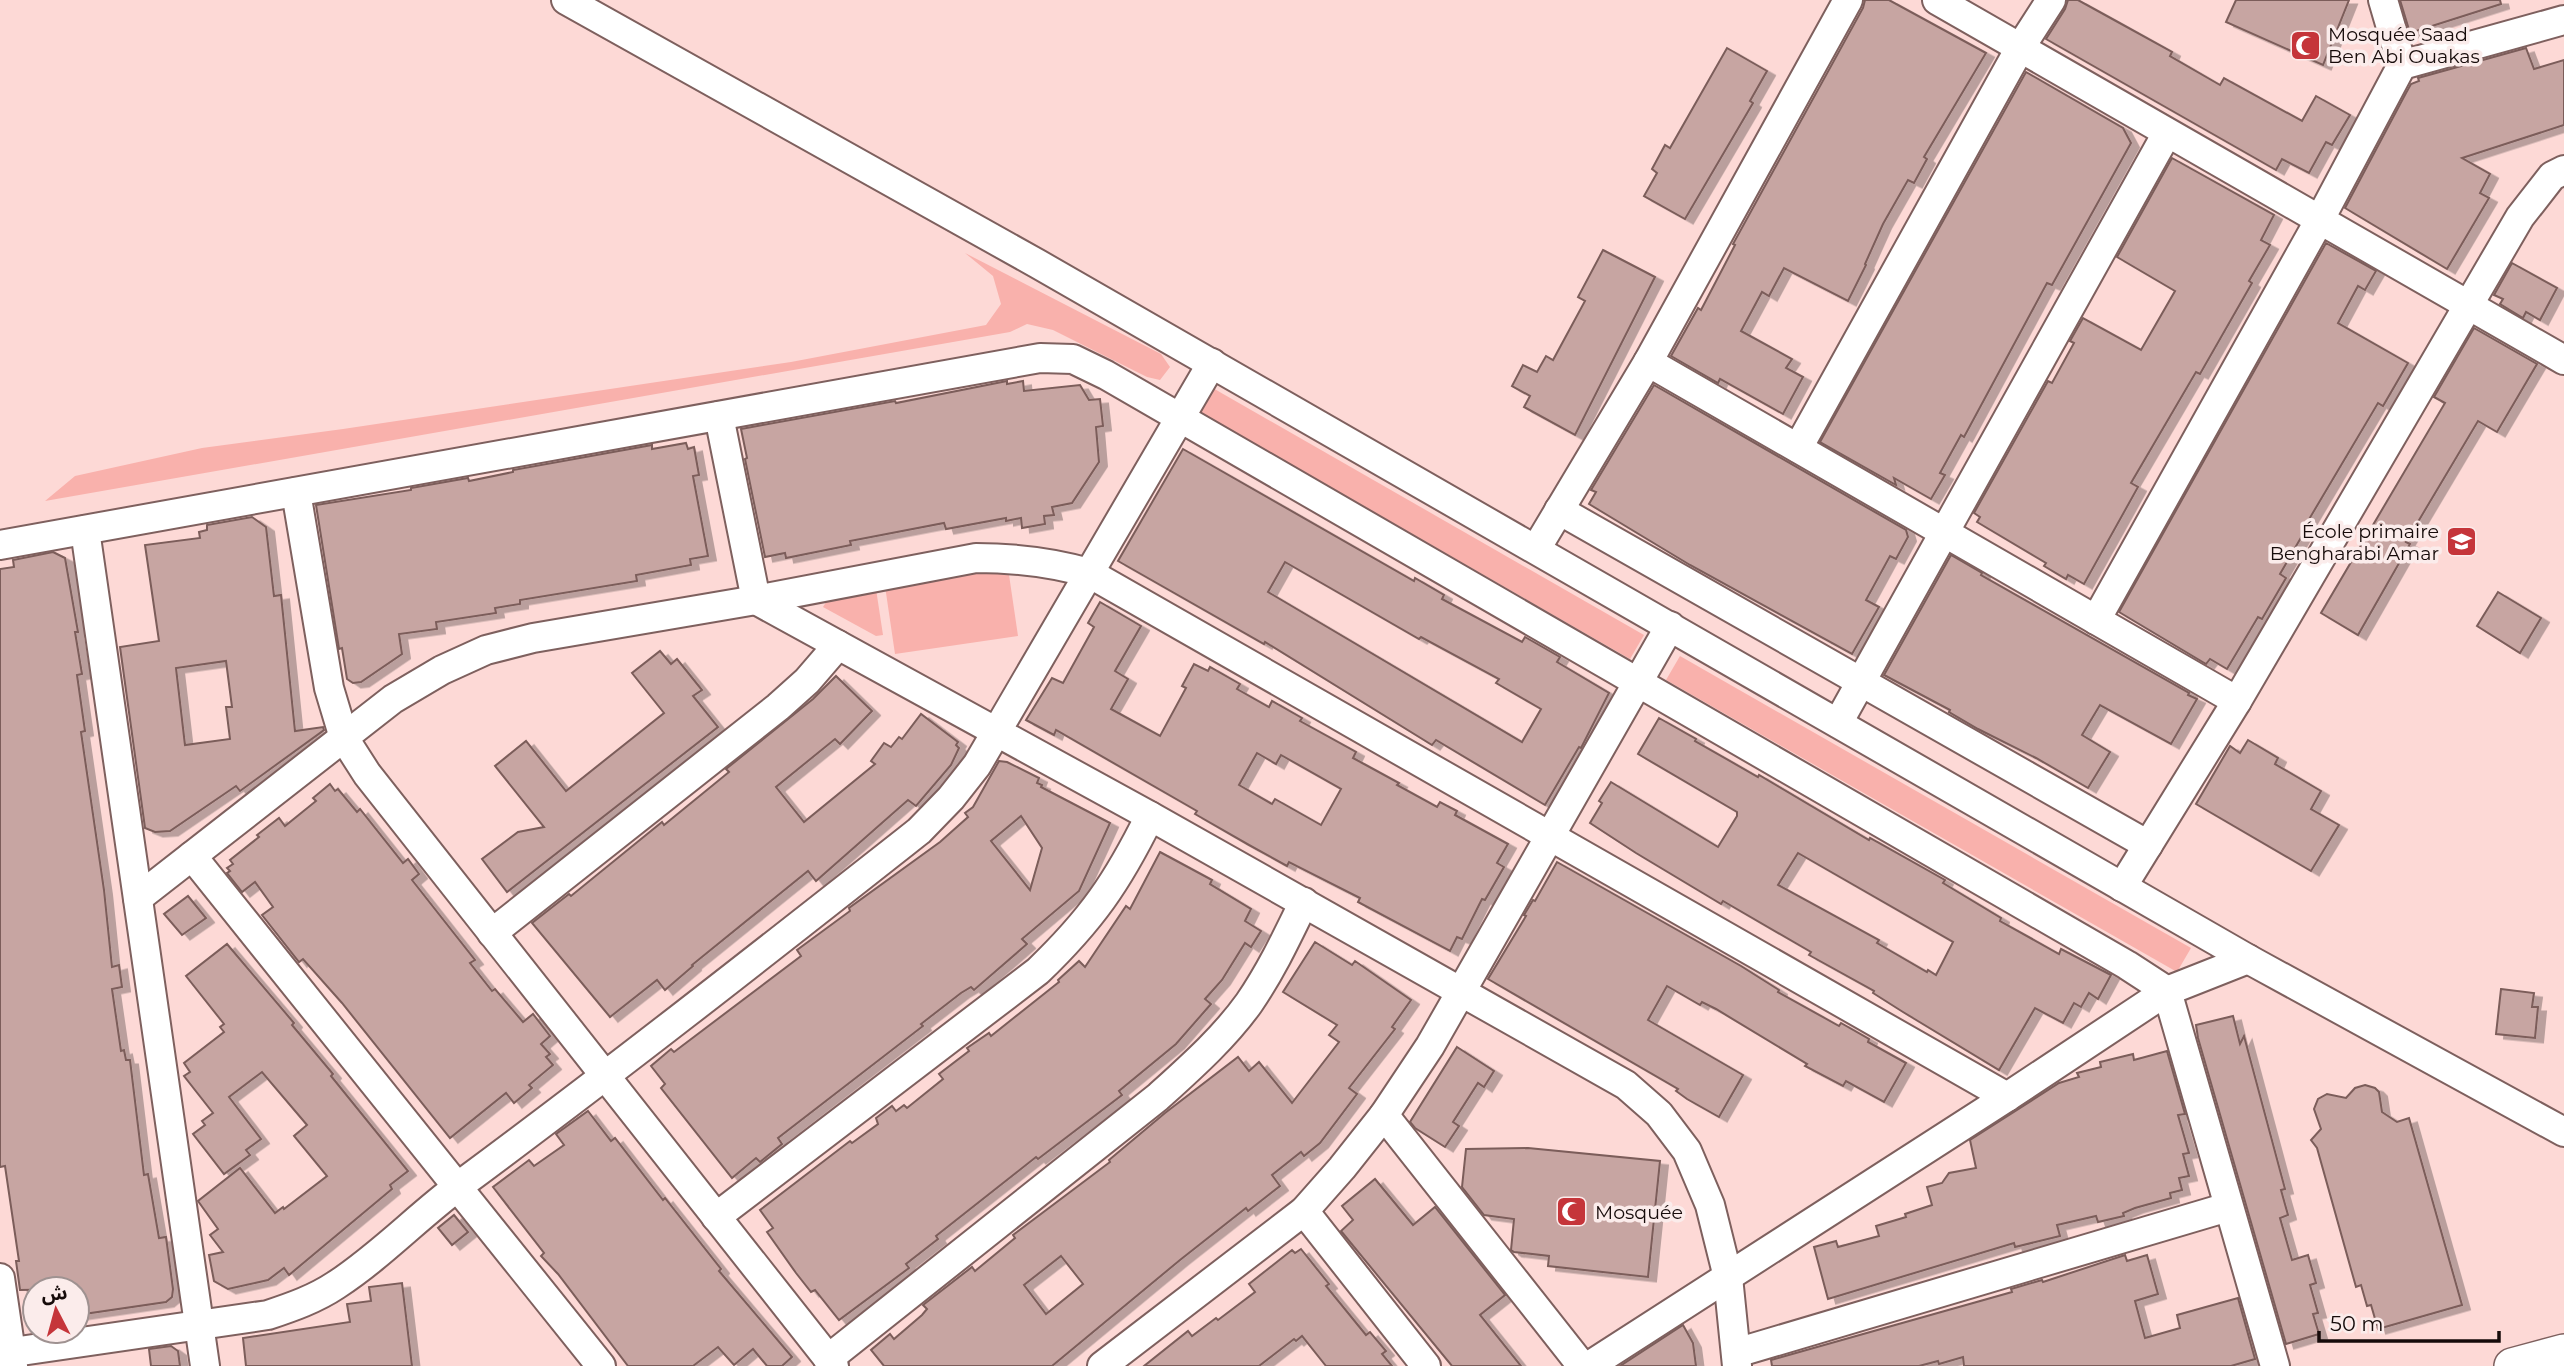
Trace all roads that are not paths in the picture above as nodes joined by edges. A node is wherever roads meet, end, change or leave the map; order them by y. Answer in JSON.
{"nodes":[{"id":1,"x":566,"y":0,"type":"edge"},
{"id":2,"x":1848,"y":0,"type":"edge"},
{"id":3,"x":1937,"y":0,"type":"edge"},
{"id":4,"x":2051,"y":0,"type":"edge"},
{"id":5,"x":2383,"y":0,"type":"edge"},
{"id":6,"x":2564,"y":20,"type":"edge"},
{"id":7,"x":2020,"y":48,"type":"junction"},
{"id":8,"x":2402,"y":65,"type":"junction"},
{"id":9,"x":2167,"y":133,"type":"junction"},
{"id":10,"x":2564,"y":170,"type":"edge"},
{"id":11,"x":2319,"y":221,"type":"junction"},
{"id":12,"x":2467,"y":306,"type":"junction"},
{"id":13,"x":2564,"y":360,"type":"edge"},
{"id":14,"x":1648,"y":362,"type":"junction"},
{"id":15,"x":1212,"y":363,"type":"junction"},
{"id":16,"x":719,"y":416,"type":"junction"},
{"id":17,"x":1179,"y":418,"type":"junction"},
{"id":18,"x":1798,"y":448,"type":"junction"},
{"id":19,"x":296,"y":492,"type":"junction"},
{"id":20,"x":1559,"y":510,"type":"junction"},
{"id":21,"x":85,"y":530,"type":"junction"},
{"id":22,"x":1944,"y":532,"type":"junction"},
{"id":23,"x":0,"y":545,"type":"edge"},
{"id":24,"x":1536,"y":549,"type":"junction"},
{"id":25,"x":1089,"y":573,"type":"junction"},
{"id":26,"x":756,"y":600,"type":"junction"},
{"id":27,"x":2096,"y":620,"type":"junction"},
{"id":28,"x":1670,"y":626,"type":"junction"},
{"id":29,"x":838,"y":645,"type":"junction"},
{"id":30,"x":1861,"y":682,"type":"junction"},
{"id":31,"x":1638,"y":683,"type":"junction"},
{"id":32,"x":2237,"y":701,"type":"junction"},
{"id":33,"x":1838,"y":723,"type":"junction"},
{"id":34,"x":997,"y":731,"type":"junction"},
{"id":35,"x":344,"y":738,"type":"junction"},
{"id":36,"x":1150,"y":816,"type":"junction"},
{"id":37,"x":1550,"y":836,"type":"junction"},
{"id":38,"x":2148,"y":845,"type":"junction"},
{"id":39,"x":192,"y":856,"type":"junction"},
{"id":40,"x":2122,"y":887,"type":"junction"},
{"id":41,"x":138,"y":898,"type":"junction"},
{"id":42,"x":1304,"y":902,"type":"junction"},
{"id":43,"x":492,"y":933,"type":"junction"},
{"id":44,"x":2248,"y":959,"type":"junction"},
{"id":45,"x":1462,"y":990,"type":"junction"},
{"id":46,"x":2167,"y":991,"type":"junction"},
{"id":47,"x":606,"y":1077,"type":"junction"},
{"id":48,"x":2007,"y":1097,"type":"junction"},
{"id":49,"x":1384,"y":1115,"type":"junction"},
{"id":50,"x":2564,"y":1132,"type":"edge"},
{"id":51,"x":458,"y":1186,"type":"junction"},
{"id":52,"x":2228,"y":1207,"type":"junction"},
{"id":53,"x":1304,"y":1211,"type":"junction"},
{"id":54,"x":716,"y":1217,"type":"junction"},
{"id":55,"x":1728,"y":1277,"type":"junction"},
{"id":56,"x":0,"y":1278,"type":"edge"},
{"id":57,"x":200,"y":1327,"type":"junction"},
{"id":58,"x":2564,"y":1352,"type":"edge"},
{"id":59,"x":8,"y":1358,"type":"edge"},
{"id":60,"x":1736,"y":1359,"type":"edge"},
{"id":61,"x":831,"y":1362,"type":"edge"},
{"id":62,"x":205,"y":1366,"type":"edge"},
{"id":63,"x":601,"y":1366,"type":"edge"},
{"id":64,"x":1102,"y":1366,"type":"edge"},
{"id":65,"x":1426,"y":1366,"type":"edge"},
{"id":66,"x":1582,"y":1366,"type":"edge"},
{"id":67,"x":1589,"y":1366,"type":"edge"},
{"id":68,"x":2275,"y":1366,"type":"edge"},
{"id":69,"x":2512,"y":1366,"type":"edge"}],
"edges":[{"from":1,"to":15,"type":"street"},
{"from":2,"to":14,"type":"street"},
{"from":3,"to":7,"type":"street"},
{"from":4,"to":7,"type":"street"},
{"from":5,"to":8,"type":"street"},
{"from":6,"to":8,"type":"street"},
{"from":7,"to":9,"type":"street"},
{"from":7,"to":18,"type":"street"},
{"from":8,"to":11,"type":"street"},
{"from":9,"to":11,"type":"street"},
{"from":9,"to":22,"type":"street"},
{"from":10,"to":12,"type":"street"},
{"from":11,"to":12,"type":"street"},
{"from":11,"to":27,"type":"street"},
{"from":12,"to":13,"type":"street"},
{"from":12,"to":32,"type":"street"},
{"from":14,"to":18,"type":"street"},
{"from":14,"to":20,"type":"street"},
{"from":15,"to":17,"type":"street"},
{"from":15,"to":24,"type":"street"},
{"from":16,"to":17,"type":"street"},
{"from":16,"to":19,"type":"street"},
{"from":16,"to":26,"type":"street"},
{"from":17,"to":25,"type":"street"},
{"from":17,"to":31,"type":"street"},
{"from":18,"to":22,"type":"street"},
{"from":19,"to":21,"type":"street"},
{"from":19,"to":35,"type":"street"},
{"from":20,"to":24,"type":"street"},
{"from":20,"to":30,"type":"street"},
{"from":21,"to":23,"type":"street"},
{"from":21,"to":41,"type":"street"},
{"from":22,"to":27,"type":"street"},
{"from":22,"to":30,"type":"street"},
{"from":24,"to":28,"type":"street"},
{"from":25,"to":26,"type":"street"},
{"from":25,"to":34,"type":"street"},
{"from":25,"to":37,"type":"street"},
{"from":26,"to":29,"type":"street"},
{"from":26,"to":35,"type":"street"},
{"from":27,"to":32,"type":"street"},
{"from":28,"to":31,"type":"street"},
{"from":28,"to":33,"type":"street"},
{"from":29,"to":34,"type":"street"},
{"from":29,"to":43,"type":"street"},
{"from":30,"to":33,"type":"street"},
{"from":30,"to":38,"type":"street"},
{"from":31,"to":37,"type":"street"},
{"from":31,"to":46,"type":"street"},
{"from":32,"to":38,"type":"street"},
{"from":33,"to":40,"type":"street"},
{"from":34,"to":36,"type":"street"},
{"from":34,"to":47,"type":"street"},
{"from":35,"to":39,"type":"street"},
{"from":35,"to":43,"type":"street"},
{"from":36,"to":42,"type":"street"},
{"from":36,"to":54,"type":"street"},
{"from":37,"to":45,"type":"street"},
{"from":37,"to":48,"type":"street"},
{"from":38,"to":40,"type":"street"},
{"from":39,"to":41,"type":"street"},
{"from":39,"to":51,"type":"street"},
{"from":40,"to":44,"type":"street"},
{"from":41,"to":57,"type":"street"},
{"from":42,"to":45,"type":"street"},
{"from":42,"to":61,"type":"street"},
{"from":43,"to":47,"type":"street"},
{"from":44,"to":46,"type":"street"},
{"from":44,"to":50,"type":"street"},
{"from":45,"to":49,"type":"street"},
{"from":45,"to":55,"type":"street"},
{"from":46,"to":48,"type":"street"},
{"from":46,"to":52,"type":"street"},
{"from":47,"to":51,"type":"street"},
{"from":47,"to":54,"type":"street"},
{"from":48,"to":55,"type":"street"},
{"from":49,"to":53,"type":"street"},
{"from":49,"to":66,"type":"street"},
{"from":51,"to":57,"type":"street"},
{"from":51,"to":63,"type":"street"},
{"from":52,"to":60,"type":"street"},
{"from":52,"to":68,"type":"street"},
{"from":53,"to":64,"type":"street"},
{"from":53,"to":65,"type":"street"},
{"from":54,"to":61,"type":"street"},
{"from":55,"to":60,"type":"street"},
{"from":55,"to":67,"type":"street"},
{"from":56,"to":59,"type":"street"},
{"from":57,"to":59,"type":"street"},
{"from":57,"to":62,"type":"street"},
{"from":58,"to":69,"type":"main road"}]}
